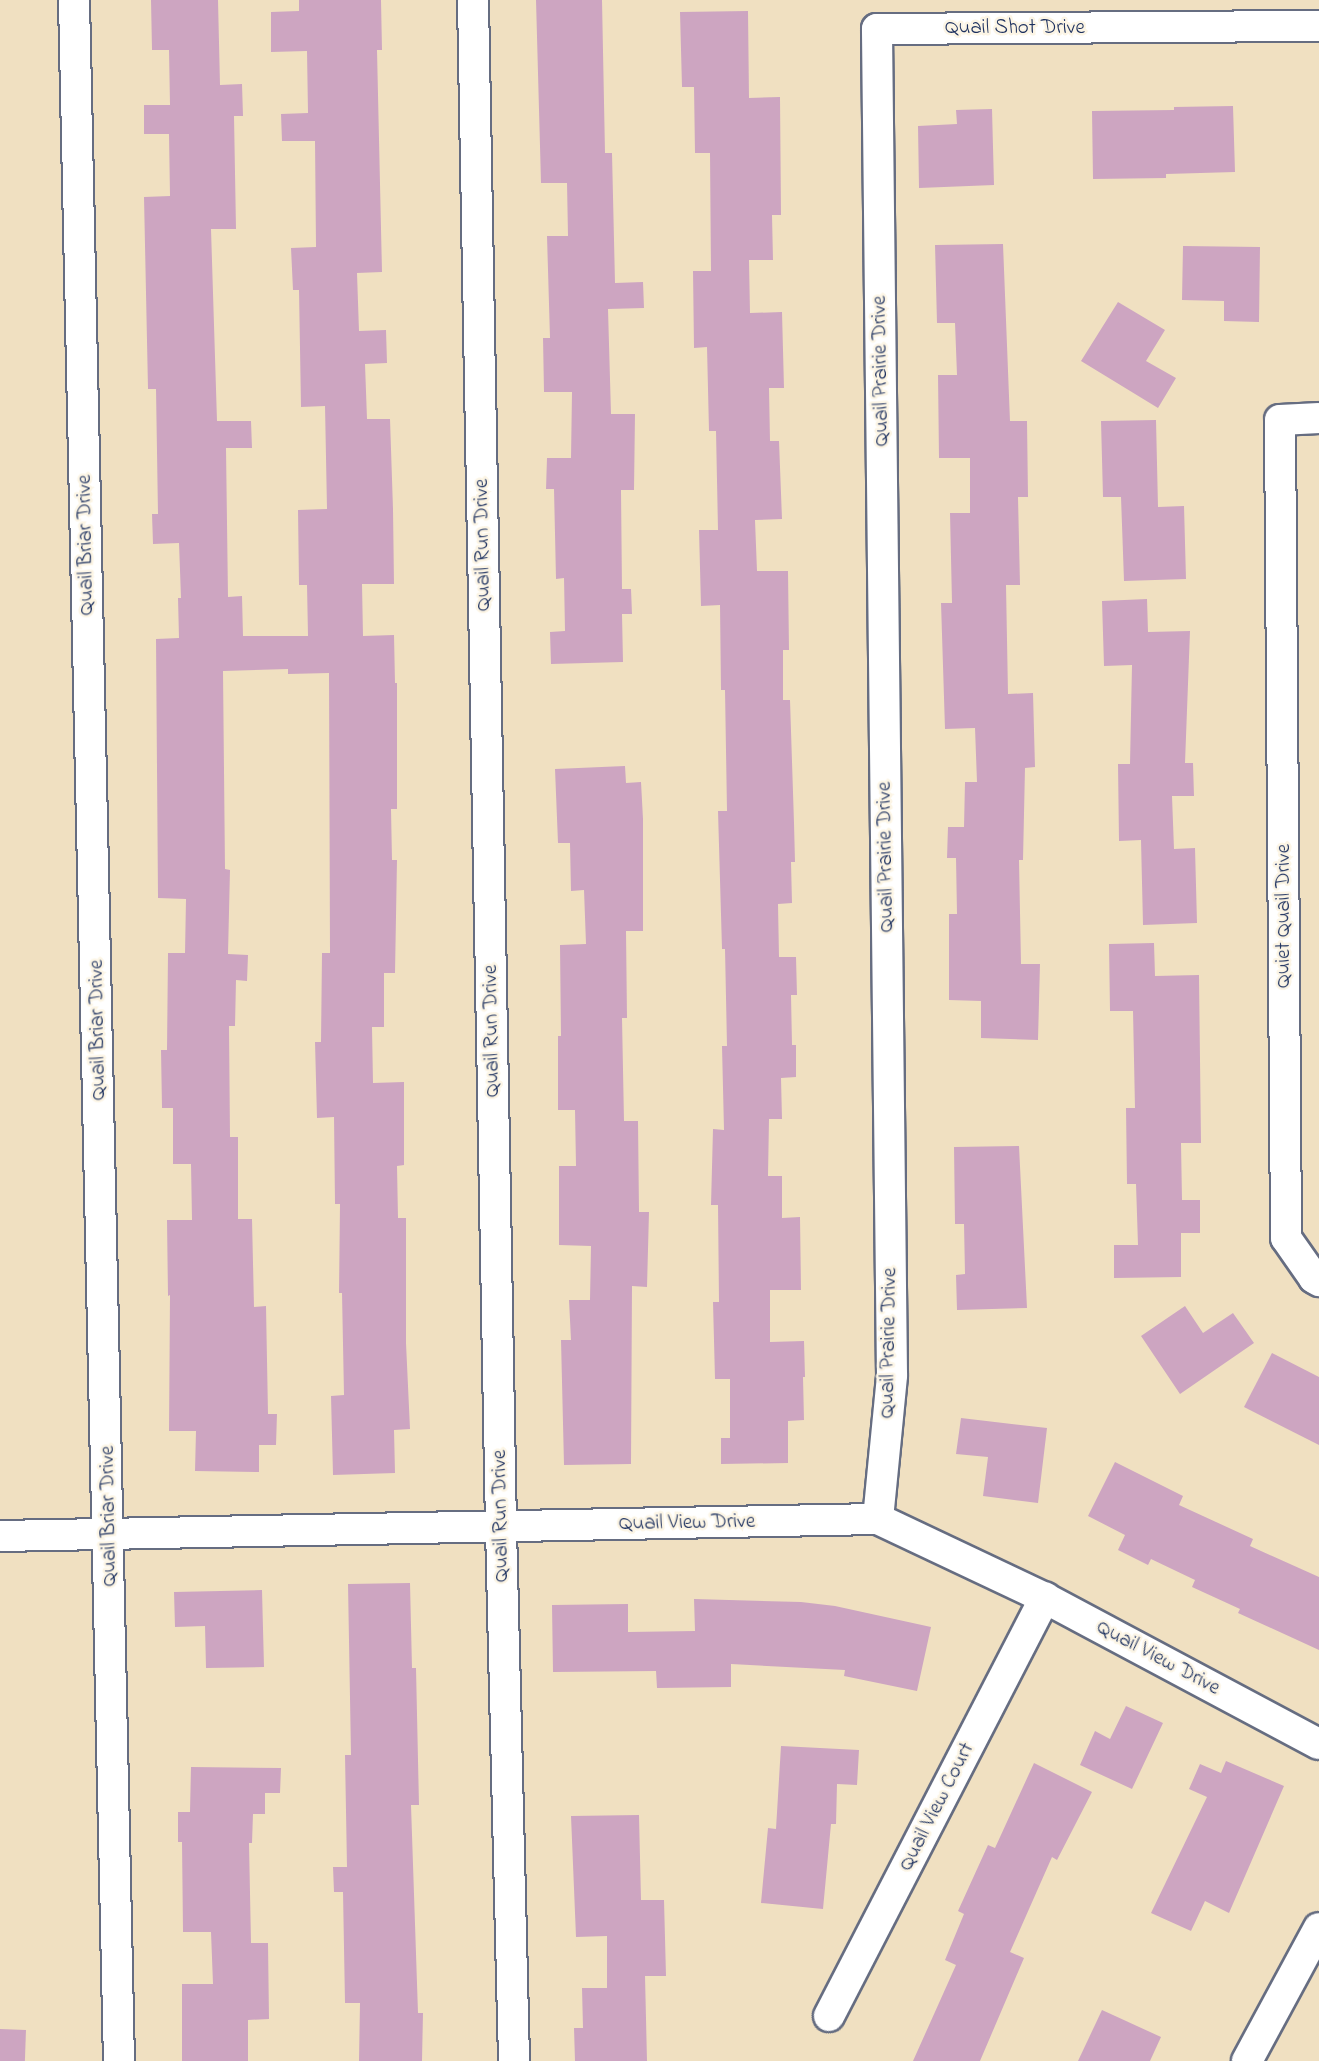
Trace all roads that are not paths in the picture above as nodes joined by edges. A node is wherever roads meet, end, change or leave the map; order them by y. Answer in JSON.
{"nodes":[{"id":1,"x":74,"y":0,"type":"edge"},
{"id":2,"x":473,"y":0,"type":"edge"},
{"id":3,"x":1319,"y":26,"type":"edge"},
{"id":4,"x":879,"y":195,"type":"joint"},
{"id":5,"x":1319,"y":418,"type":"edge"},
{"id":6,"x":1319,"y":1281,"type":"edge"},
{"id":7,"x":878,"y":1519,"type":"junction"},
{"id":8,"x":501,"y":1528,"type":"junction"},
{"id":9,"x":109,"y":1534,"type":"junction"},
{"id":10,"x":0,"y":1536,"type":"edge"},
{"id":11,"x":1045,"y":1598,"type":"junction"},
{"id":12,"x":1319,"y":1744,"type":"edge"},
{"id":13,"x":1319,"y":1928,"type":"edge"},
{"id":14,"x":829,"y":2016,"type":"dead end"},
{"id":15,"x":119,"y":2061,"type":"edge"},
{"id":16,"x":514,"y":2061,"type":"edge"},
{"id":17,"x":1247,"y":2061,"type":"edge"}],
"edges":[{"from":1,"to":9,"type":"street","name":"Quail Briar Drive"},
{"from":2,"to":8,"type":"street","name":"Quail Run Drive"},
{"from":3,"to":4,"type":"street","name":"Quail Shot Drive"},
{"from":4,"to":7,"type":"street","name":"Quail Prairie Drive"},
{"from":5,"to":6,"type":"street","name":"Quiet Quail Drive"},
{"from":7,"to":8,"type":"street","name":"Quail View Drive"},
{"from":7,"to":11,"type":"street","name":"Quail View Drive"},
{"from":8,"to":9,"type":"street","name":"Quail View Drive"},
{"from":8,"to":16,"type":"street","name":"Quail Run Drive"},
{"from":9,"to":10,"type":"street","name":"Quail View Drive"},
{"from":9,"to":15,"type":"street","name":"Quail Briar Drive"},
{"from":11,"to":12,"type":"street","name":"Quail View Drive"},
{"from":11,"to":14,"type":"street","name":"Quail View Court"},
{"from":13,"to":17,"type":"street"}]}
